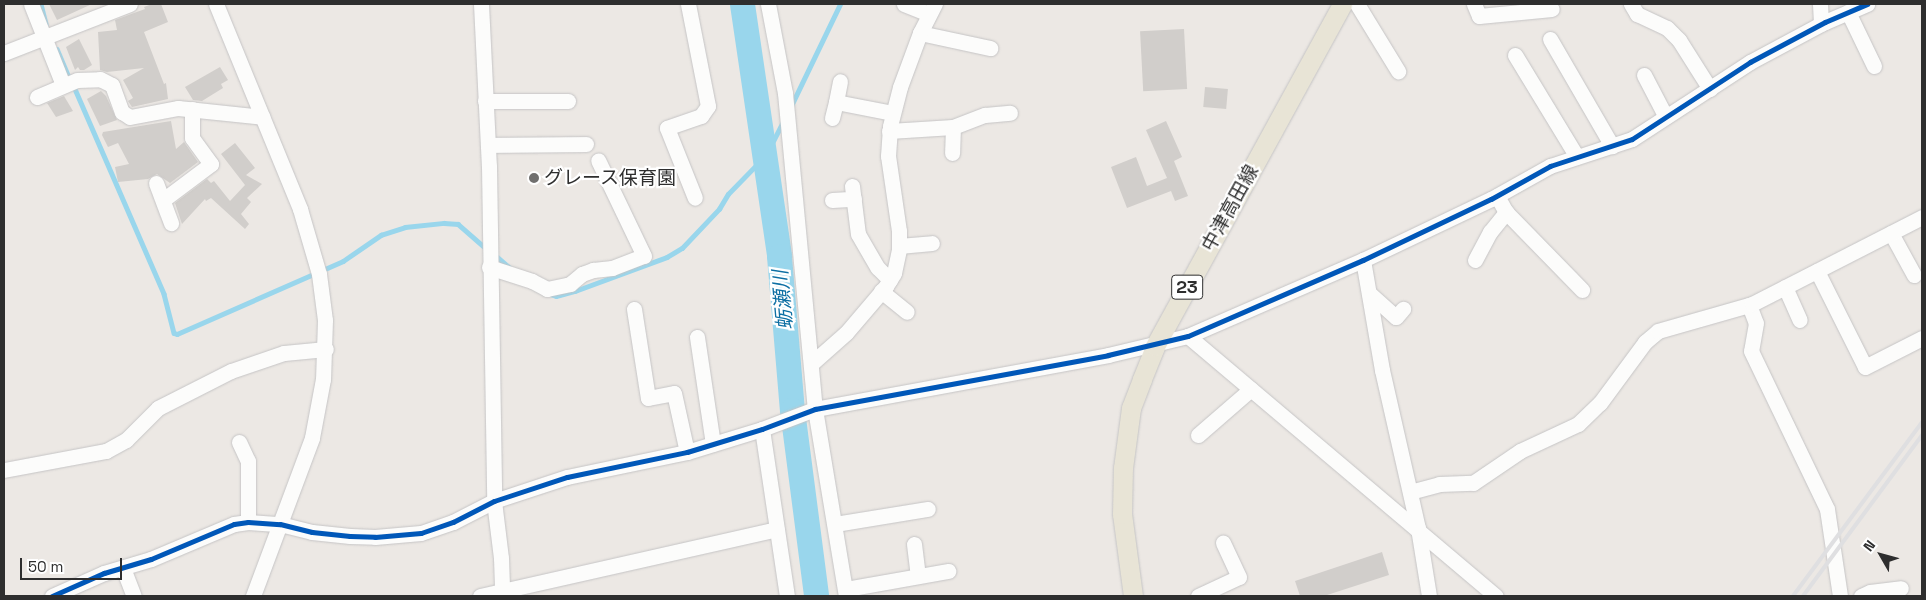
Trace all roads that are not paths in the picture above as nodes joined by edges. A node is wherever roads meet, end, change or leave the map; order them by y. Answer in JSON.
{"nodes":[{"id":1,"x":31,"y":4,"type":"edge"},
{"id":2,"x":130,"y":4,"type":"edge"},
{"id":3,"x":216,"y":4,"type":"edge"},
{"id":4,"x":481,"y":4,"type":"edge"},
{"id":5,"x":688,"y":4,"type":"edge"},
{"id":6,"x":768,"y":4,"type":"edge"},
{"id":7,"x":904,"y":4,"type":"edge"},
{"id":8,"x":1358,"y":4,"type":"edge"},
{"id":9,"x":1474,"y":4,"type":"edge"},
{"id":10,"x":1631,"y":4,"type":"edge"},
{"id":11,"x":1820,"y":4,"type":"edge"},
{"id":12,"x":1867,"y":4,"type":"edge"},
{"id":13,"x":1338,"y":6,"type":"edge"},
{"id":14,"x":1552,"y":8,"type":"dead end"},
{"id":15,"x":932,"y":9,"type":"edge"},
{"id":16,"x":1848,"y":12,"type":"junction"},
{"id":17,"x":1821,"y":24,"type":"junction"},
{"id":18,"x":920,"y":33,"type":"junction"},
{"id":19,"x":43,"y":38,"type":"junction"},
{"id":20,"x":1550,"y":39,"type":"dead end"},
{"id":21,"x":990,"y":48,"type":"dead end"},
{"id":22,"x":4,"y":53,"type":"edge"},
{"id":23,"x":1515,"y":55,"type":"dead end"},
{"id":24,"x":1874,"y":66,"type":"dead end"},
{"id":25,"x":1398,"y":71,"type":"dead end"},
{"id":26,"x":1644,"y":75,"type":"dead end"},
{"id":27,"x":840,"y":81,"type":"dead end"},
{"id":28,"x":63,"y":85,"type":"junction"},
{"id":29,"x":1710,"y":89,"type":"junction"},
{"id":30,"x":37,"y":97,"type":"dead end"},
{"id":31,"x":486,"y":101,"type":"junction"},
{"id":32,"x":568,"y":101,"type":"dead end"},
{"id":33,"x":836,"y":102,"type":"junction"},
{"id":34,"x":192,"y":109,"type":"junction"},
{"id":35,"x":892,"y":113,"type":"junction"},
{"id":36,"x":1010,"y":113,"type":"dead end"},
{"id":37,"x":263,"y":117,"type":"junction"},
{"id":38,"x":1666,"y":117,"type":"junction"},
{"id":39,"x":832,"y":118,"type":"dead end"},
{"id":40,"x":953,"y":127,"type":"junction"},
{"id":41,"x":889,"y":131,"type":"junction"},
{"id":42,"x":586,"y":144,"type":"dead end"},
{"id":43,"x":488,"y":145,"type":"junction"},
{"id":44,"x":1612,"y":146,"type":"junction"},
{"id":45,"x":952,"y":153,"type":"dead end"},
{"id":46,"x":1577,"y":157,"type":"junction"},
{"id":47,"x":598,"y":160,"type":"dead end"},
{"id":48,"x":156,"y":183,"type":"dead end"},
{"id":49,"x":1496,"y":196,"type":"junction"},
{"id":50,"x":695,"y":198,"type":"dead end"},
{"id":51,"x":163,"y":200,"type":"junction"},
{"id":52,"x":832,"y":200,"type":"dead end"},
{"id":53,"x":1506,"y":212,"type":"junction"},
{"id":54,"x":1922,"y":217,"type":"edge"},
{"id":55,"x":171,"y":223,"type":"dead end"},
{"id":56,"x":1891,"y":233,"type":"junction"},
{"id":57,"x":932,"y":243,"type":"dead end"},
{"id":58,"x":899,"y":246,"type":"junction"},
{"id":59,"x":1363,"y":260,"type":"junction"},
{"id":60,"x":1476,"y":260,"type":"dead end"},
{"id":61,"x":490,"y":267,"type":"junction"},
{"id":62,"x":1818,"y":271,"type":"junction"},
{"id":63,"x":1914,"y":275,"type":"dead end"},
{"id":64,"x":886,"y":285,"type":"junction"},
{"id":65,"x":1785,"y":288,"type":"junction"},
{"id":66,"x":1582,"y":290,"type":"dead end"},
{"id":67,"x":1369,"y":293,"type":"junction"},
{"id":68,"x":1749,"y":305,"type":"junction"},
{"id":69,"x":634,"y":309,"type":"dead end"},
{"id":70,"x":1403,"y":309,"type":"dead end"},
{"id":71,"x":907,"y":312,"type":"dead end"},
{"id":72,"x":1800,"y":320,"type":"dead end"},
{"id":73,"x":1188,"y":336,"type":"junction"},
{"id":74,"x":697,"y":337,"type":"dead end"},
{"id":75,"x":1922,"y":338,"type":"edge"},
{"id":76,"x":1155,"y":346,"type":"junction"},
{"id":77,"x":326,"y":349,"type":"junction"},
{"id":78,"x":812,"y":363,"type":"junction"},
{"id":79,"x":1251,"y":389,"type":"junction"},
{"id":80,"x":813,"y":410,"type":"junction"},
{"id":81,"x":765,"y":428,"type":"junction"},
{"id":82,"x":1198,"y":435,"type":"dead end"},
{"id":83,"x":239,"y":442,"type":"dead end"},
{"id":84,"x":714,"y":444,"type":"junction"},
{"id":85,"x":687,"y":452,"type":"junction"},
{"id":86,"x":4,"y":470,"type":"edge"},
{"id":87,"x":1410,"y":492,"type":"junction"},
{"id":88,"x":494,"y":501,"type":"junction"},
{"id":89,"x":928,"y":509,"type":"dead end"},
{"id":90,"x":248,"y":522,"type":"junction"},
{"id":91,"x":280,"y":524,"type":"junction"},
{"id":92,"x":835,"y":524,"type":"junction"},
{"id":93,"x":1418,"y":528,"type":"junction"},
{"id":94,"x":777,"y":529,"type":"junction"},
{"id":95,"x":1223,"y":543,"type":"dead end"},
{"id":96,"x":914,"y":544,"type":"dead end"},
{"id":97,"x":123,"y":568,"type":"junction"},
{"id":98,"x":948,"y":571,"type":"dead end"},
{"id":99,"x":918,"y":576,"type":"junction"},
{"id":100,"x":1901,"y":588,"type":"dead end"},
{"id":101,"x":502,"y":593,"type":"edge"},
{"id":102,"x":846,"y":593,"type":"edge"},
{"id":103,"x":52,"y":596,"type":"edge"},
{"id":104,"x":134,"y":596,"type":"edge"},
{"id":105,"x":253,"y":596,"type":"edge"},
{"id":106,"x":480,"y":596,"type":"edge"},
{"id":107,"x":787,"y":596,"type":"edge"},
{"id":108,"x":1133,"y":596,"type":"edge"},
{"id":109,"x":1198,"y":596,"type":"edge"},
{"id":110,"x":1429,"y":596,"type":"edge"},
{"id":111,"x":1496,"y":596,"type":"edge"},
{"id":112,"x":1840,"y":596,"type":"edge"},
{"id":113,"x":1861,"y":596,"type":"edge"}],
"edges":[{"from":1,"to":19,"type":"street"},
{"from":2,"to":19,"type":"street"},
{"from":3,"to":37,"type":"street"},
{"from":4,"to":31,"type":"street"},
{"from":5,"to":50,"type":"street"},
{"from":6,"to":78,"type":"street"},
{"from":7,"to":15,"type":"street"},
{"from":8,"to":25,"type":"street"},
{"from":9,"to":14,"type":"street"},
{"from":10,"to":29,"type":"street"},
{"from":11,"to":17,"type":"street"},
{"from":12,"to":16,"type":"street"},
{"from":13,"to":76,"type":"main road","name":"中津高田線","number":"23"},
{"from":15,"to":18,"type":"street"},
{"from":16,"to":17,"type":"street"},
{"from":16,"to":24,"type":"street"},
{"from":17,"to":29,"type":"street"},
{"from":18,"to":21,"type":"street"},
{"from":18,"to":35,"type":"street"},
{"from":19,"to":22,"type":"street"},
{"from":19,"to":28,"type":"street"},
{"from":20,"to":44,"type":"street"},
{"from":23,"to":46,"type":"street"},
{"from":26,"to":38,"type":"street"},
{"from":27,"to":33,"type":"street"},
{"from":28,"to":30,"type":"street"},
{"from":28,"to":34,"type":"street"},
{"from":29,"to":38,"type":"street"},
{"from":31,"to":32,"type":"street"},
{"from":31,"to":43,"type":"street"},
{"from":33,"to":35,"type":"street"},
{"from":33,"to":39,"type":"street"},
{"from":34,"to":37,"type":"street"},
{"from":34,"to":51,"type":"street"},
{"from":35,"to":41,"type":"street"},
{"from":36,"to":40,"type":"street"},
{"from":37,"to":77,"type":"street"},
{"from":38,"to":44,"type":"street"},
{"from":40,"to":41,"type":"street"},
{"from":40,"to":45,"type":"street"},
{"from":41,"to":58,"type":"street"},
{"from":42,"to":43,"type":"street"},
{"from":43,"to":61,"type":"street"},
{"from":44,"to":46,"type":"street"},
{"from":46,"to":49,"type":"street"},
{"from":47,"to":61,"type":"street"},
{"from":48,"to":51,"type":"street"},
{"from":49,"to":53,"type":"street"},
{"from":49,"to":59,"type":"street"},
{"from":51,"to":55,"type":"street"},
{"from":52,"to":64,"type":"street"},
{"from":53,"to":60,"type":"street"},
{"from":53,"to":66,"type":"street"},
{"from":54,"to":56,"type":"street"},
{"from":56,"to":62,"type":"street"},
{"from":56,"to":63,"type":"street"},
{"from":57,"to":58,"type":"street"},
{"from":58,"to":64,"type":"street"},
{"from":59,"to":67,"type":"street"},
{"from":59,"to":73,"type":"street"},
{"from":61,"to":88,"type":"street"},
{"from":62,"to":65,"type":"street"},
{"from":62,"to":75,"type":"street"},
{"from":64,"to":71,"type":"street"},
{"from":64,"to":78,"type":"street"},
{"from":65,"to":68,"type":"street"},
{"from":65,"to":72,"type":"street"},
{"from":67,"to":70,"type":"street"},
{"from":67,"to":87,"type":"street"},
{"from":68,"to":87,"type":"street"},
{"from":68,"to":112,"type":"street"},
{"from":69,"to":85,"type":"street"},
{"from":73,"to":76,"type":"street"},
{"from":73,"to":79,"type":"street"},
{"from":74,"to":84,"type":"street"},
{"from":76,"to":80,"type":"street"},
{"from":76,"to":108,"type":"main road","name":"中津高田線","number":"23"},
{"from":77,"to":86,"type":"street"},
{"from":77,"to":91,"type":"street"},
{"from":78,"to":80,"type":"street"},
{"from":79,"to":82,"type":"street"},
{"from":79,"to":93,"type":"street"},
{"from":80,"to":81,"type":"street"},
{"from":80,"to":92,"type":"street"},
{"from":81,"to":84,"type":"street"},
{"from":81,"to":94,"type":"street"},
{"from":83,"to":90,"type":"street"},
{"from":84,"to":85,"type":"street"},
{"from":85,"to":88,"type":"street"},
{"from":87,"to":93,"type":"street"},
{"from":88,"to":91,"type":"street"},
{"from":88,"to":101,"type":"street"},
{"from":89,"to":92,"type":"street"},
{"from":90,"to":91,"type":"street"},
{"from":90,"to":97,"type":"street"},
{"from":91,"to":105,"type":"street"},
{"from":92,"to":102,"type":"street"},
{"from":93,"to":110,"type":"street"},
{"from":93,"to":111,"type":"street"},
{"from":94,"to":101,"type":"street"},
{"from":94,"to":107,"type":"street"},
{"from":95,"to":109,"type":"street"},
{"from":96,"to":99,"type":"street"},
{"from":97,"to":103,"type":"street"},
{"from":97,"to":104,"type":"street"},
{"from":98,"to":99,"type":"street"},
{"from":99,"to":102,"type":"street"},
{"from":100,"to":113,"type":"street"},
{"from":101,"to":106,"type":"street"}]}
